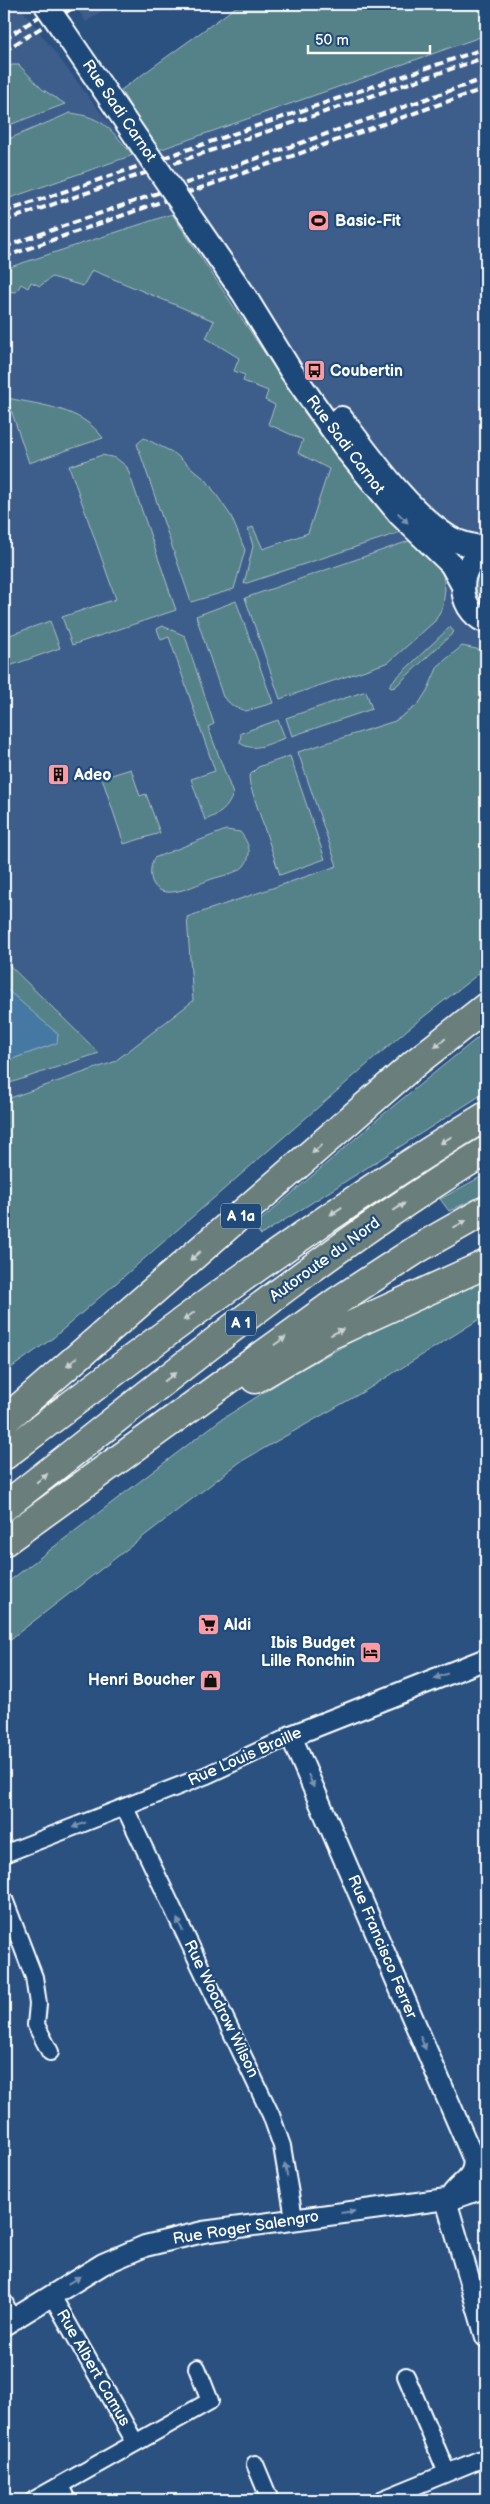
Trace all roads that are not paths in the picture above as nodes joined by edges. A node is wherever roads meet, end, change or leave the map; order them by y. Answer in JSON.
{"nodes":[{"id":1,"x":45,"y":4,"type":"edge"},
{"id":2,"x":242,"y":294,"type":"junction"},
{"id":3,"x":486,"y":549,"type":"edge"},
{"id":4,"x":462,"y":584,"type":"junction"},
{"id":5,"x":486,"y":622,"type":"edge"},
{"id":6,"x":486,"y":1007,"type":"edge"},
{"id":7,"x":486,"y":1116,"type":"edge"},
{"id":8,"x":486,"y":1151,"type":"edge"},
{"id":9,"x":486,"y":1210,"type":"edge"},
{"id":10,"x":486,"y":1264,"type":"edge"},
{"id":11,"x":4,"y":1421,"type":"edge"},
{"id":12,"x":4,"y":1456,"type":"edge"},
{"id":13,"x":4,"y":1508,"type":"edge"},
{"id":14,"x":42,"y":1514,"type":"junction"},
{"id":15,"x":4,"y":1542,"type":"edge"},
{"id":16,"x":486,"y":1659,"type":"edge"},
{"id":17,"x":291,"y":1736,"type":"junction"},
{"id":18,"x":125,"y":1808,"type":"junction"},
{"id":19,"x":4,"y":1854,"type":"edge"},
{"id":20,"x":4,"y":1899,"type":"edge"},
{"id":21,"x":50,"y":2052,"type":"dead end"},
{"id":22,"x":480,"y":2163,"type":"edge"},
{"id":23,"x":478,"y":2189,"type":"edge"},
{"id":24,"x":449,"y":2199,"type":"junction"},
{"id":25,"x":294,"y":2218,"type":"junction"},
{"id":26,"x":51,"y":2294,"type":"junction"},
{"id":27,"x":486,"y":2301,"type":"edge"},
{"id":28,"x":7,"y":2316,"type":"edge"},
{"id":29,"x":486,"y":2337,"type":"edge"},
{"id":30,"x":197,"y":2368,"type":"dead end"},
{"id":31,"x":406,"y":2376,"type":"dead end"},
{"id":32,"x":135,"y":2442,"type":"junction"},
{"id":33,"x":486,"y":2457,"type":"edge"},
{"id":34,"x":255,"y":2464,"type":"dead end"},
{"id":35,"x":447,"y":2473,"type":"junction"},
{"id":36,"x":64,"y":2493,"type":"edge"},
{"id":37,"x":34,"y":2500,"type":"edge"},
{"id":38,"x":270,"y":2500,"type":"edge"},
{"id":39,"x":381,"y":2500,"type":"edge"}],
"edges":[{"from":1,"to":2,"type":"main road","name":"Rue Sadi Carnot","bridge":true},
{"from":2,"to":3,"type":"main road","name":"Rue Sadi Carnot"},
{"from":2,"to":4,"type":"main road","name":"Rue Sadi Carnot","one_way":true},
{"from":3,"to":4,"type":"main road"},
{"from":4,"to":5,"type":"main road","name":"Rue Sadi Carnot"},
{"from":6,"to":11,"type":"highway","number":"A 1a","one_way":true},
{"from":7,"to":12,"type":"highway","name":"Autoroute du Nord","number":"A 1","one_way":true},
{"from":13,"to":8,"type":"highway","name":"Autoroute du Nord","number":"A 1","one_way":true},
{"from":14,"to":9,"type":"highway","one_way":true},
{"from":14,"to":10,"type":"highway","one_way":true},
{"from":14,"to":15,"type":"highway"},
{"from":16,"to":17,"type":"street","name":"Rue Louis Braille","one_way":true},
{"from":17,"to":18,"type":"street","name":"Rue Louis Braille"},
{"from":17,"to":22,"type":"street","name":"Rue Francisco Ferrer","one_way":true},
{"from":18,"to":19,"type":"street","name":"Rue Louis Braille","one_way":true},
{"from":25,"to":18,"type":"street","name":"Rue Woodrow Wilson","one_way":true},
{"from":20,"to":21,"type":"street"},
{"from":22,"to":24,"type":"street"},
{"from":23,"to":24,"type":"street","name":"Rue Roger Salengro"},
{"from":23,"to":27,"type":"street"},
{"from":25,"to":24,"type":"street","name":"Rue Roger Salengro","one_way":true},
{"from":24,"to":29,"type":"street"},
{"from":26,"to":25,"type":"street","name":"Rue Roger Salengro","one_way":true},
{"from":26,"to":28,"type":"street","name":"Rue Roger Salengro"},
{"from":26,"to":32,"type":"street","name":"Rue Albert Camus"},
{"from":30,"to":32,"type":"street","name":"Rue Albert Camus"},
{"from":31,"to":35,"type":"street"},
{"from":32,"to":36,"type":"street","name":"Rue Albert Camus"},
{"from":33,"to":35,"type":"street"},
{"from":34,"to":38,"type":"street"},
{"from":35,"to":39,"type":"street"},
{"from":36,"to":37,"type":"street","name":"Rue Albert Camus"}]}
